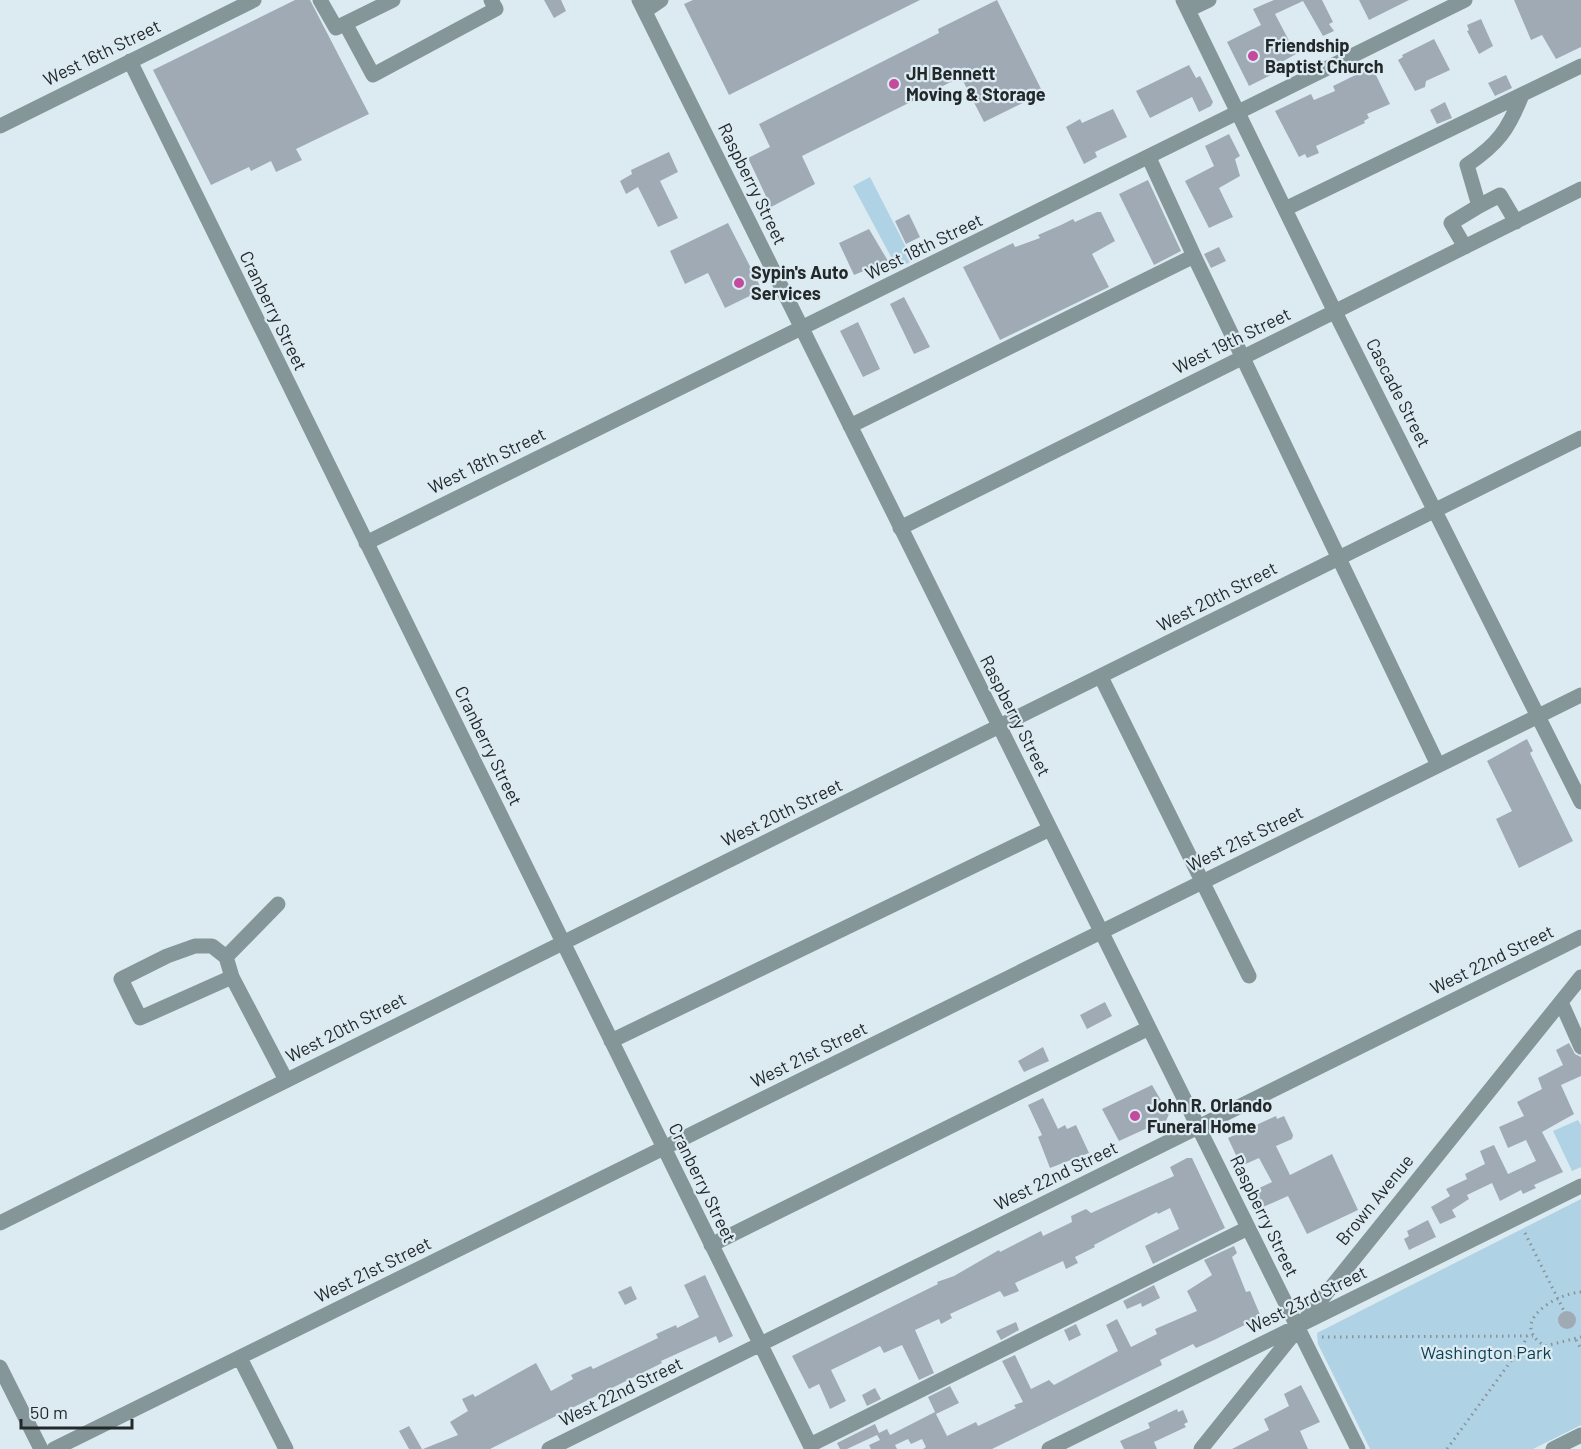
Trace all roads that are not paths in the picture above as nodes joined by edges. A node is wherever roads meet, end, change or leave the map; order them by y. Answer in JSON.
{"nodes":[{"id":1,"x":255,"y":0,"type":"edge"},
{"id":2,"x":320,"y":0,"type":"edge"},
{"id":3,"x":393,"y":0,"type":"edge"},
{"id":4,"x":491,"y":0,"type":"edge"},
{"id":5,"x":661,"y":0,"type":"edge"},
{"id":6,"x":1209,"y":0,"type":"edge"},
{"id":7,"x":1465,"y":0,"type":"edge"},
{"id":8,"x":1186,"y":5,"type":"edge"},
{"id":9,"x":642,"y":6,"type":"edge"},
{"id":10,"x":346,"y":24,"type":"junction"},
{"id":11,"x":130,"y":61,"type":"junction"},
{"id":12,"x":1581,"y":66,"type":"edge"},
{"id":13,"x":1522,"y":95,"type":"junction"},
{"id":14,"x":1239,"y":113,"type":"junction"},
{"id":15,"x":0,"y":126,"type":"edge"},
{"id":16,"x":1149,"y":158,"type":"junction"},
{"id":17,"x":1581,"y":189,"type":"edge"},
{"id":18,"x":1479,"y":206,"type":"junction"},
{"id":19,"x":1287,"y":208,"type":"junction"},
{"id":20,"x":1516,"y":222,"type":"junction"},
{"id":21,"x":1465,"y":247,"type":"junction"},
{"id":22,"x":1194,"y":256,"type":"junction"},
{"id":23,"x":1335,"y":312,"type":"junction"},
{"id":24,"x":802,"y":329,"type":"junction"},
{"id":25,"x":1242,"y":358,"type":"junction"},
{"id":26,"x":850,"y":426,"type":"junction"},
{"id":27,"x":1581,"y":438,"type":"edge"},
{"id":28,"x":1436,"y":510,"type":"junction"},
{"id":29,"x":900,"y":528,"type":"junction"},
{"id":30,"x":366,"y":543,"type":"junction"},
{"id":31,"x":1338,"y":559,"type":"junction"},
{"id":32,"x":1101,"y":677,"type":"junction"},
{"id":33,"x":1581,"y":695,"type":"edge"},
{"id":34,"x":1538,"y":716,"type":"junction"},
{"id":35,"x":1000,"y":728,"type":"junction"},
{"id":36,"x":1438,"y":765,"type":"junction"},
{"id":37,"x":1581,"y":802,"type":"edge"},
{"id":38,"x":1050,"y":829,"type":"junction"},
{"id":39,"x":1203,"y":882,"type":"junction"},
{"id":40,"x":278,"y":904,"type":"dead end"},
{"id":41,"x":1101,"y":932,"type":"junction"},
{"id":42,"x":1581,"y":938,"type":"edge"},
{"id":43,"x":561,"y":942,"type":"junction"},
{"id":44,"x":226,"y":957,"type":"junction"},
{"id":45,"x":1249,"y":976,"type":"dead end"},
{"id":46,"x":232,"y":977,"type":"junction"},
{"id":47,"x":1581,"y":977,"type":"edge"},
{"id":48,"x":1561,"y":1002,"type":"junction"},
{"id":49,"x":1149,"y":1028,"type":"junction"},
{"id":50,"x":611,"y":1041,"type":"junction"},
{"id":51,"x":1581,"y":1047,"type":"edge"},
{"id":52,"x":286,"y":1080,"type":"junction"},
{"id":53,"x":1198,"y":1127,"type":"junction"},
{"id":54,"x":663,"y":1149,"type":"junction"},
{"id":55,"x":1581,"y":1186,"type":"edge"},
{"id":56,"x":0,"y":1223,"type":"edge"},
{"id":57,"x":1248,"y":1228,"type":"junction"},
{"id":58,"x":711,"y":1245,"type":"junction"},
{"id":59,"x":1297,"y":1327,"type":"junction"},
{"id":60,"x":760,"y":1344,"type":"junction"},
{"id":61,"x":240,"y":1358,"type":"junction"},
{"id":62,"x":0,"y":1367,"type":"edge"},
{"id":63,"x":1581,"y":1435,"type":"edge"},
{"id":64,"x":811,"y":1447,"type":"edge"},
{"id":65,"x":41,"y":1449,"type":"edge"},
{"id":66,"x":54,"y":1449,"type":"edge"},
{"id":67,"x":286,"y":1449,"type":"edge"},
{"id":68,"x":549,"y":1449,"type":"edge"},
{"id":69,"x":1049,"y":1449,"type":"edge"},
{"id":70,"x":1201,"y":1449,"type":"edge"},
{"id":71,"x":1358,"y":1449,"type":"edge"},
{"id":72,"x":1553,"y":1449,"type":"edge"}],
"edges":[{"from":1,"to":11,"type":"street","name":"West 16th Street"},
{"from":2,"to":10,"type":"street"},
{"from":3,"to":10,"type":"street"},
{"from":4,"to":10,"type":"street"},
{"from":5,"to":9,"type":"street"},
{"from":6,"to":8,"type":"street"},
{"from":7,"to":14,"type":"street","name":"West 18th Street"},
{"from":8,"to":14,"type":"street","name":"Cascade Street"},
{"from":9,"to":24,"type":"street","name":"Raspberry Street"},
{"from":11,"to":15,"type":"street","name":"West 16th Street"},
{"from":11,"to":30,"type":"street","name":"Cranberry Street"},
{"from":12,"to":13,"type":"street"},
{"from":13,"to":18,"type":"street"},
{"from":13,"to":19,"type":"street"},
{"from":14,"to":16,"type":"street","name":"West 18th Street"},
{"from":14,"to":19,"type":"street","name":"Cascade Street"},
{"from":16,"to":22,"type":"street"},
{"from":16,"to":24,"type":"street","name":"West 18th Street"},
{"from":17,"to":20,"type":"street","name":"West 19th Street"},
{"from":18,"to":20,"type":"street"},
{"from":18,"to":21,"type":"street"},
{"from":19,"to":23,"type":"street","name":"Cascade Street"},
{"from":20,"to":21,"type":"street","name":"West 19th Street"},
{"from":21,"to":23,"type":"street","name":"West 19th Street"},
{"from":22,"to":25,"type":"street"},
{"from":22,"to":26,"type":"street"},
{"from":23,"to":25,"type":"street","name":"West 19th Street"},
{"from":23,"to":28,"type":"street","name":"Cascade Street"},
{"from":24,"to":26,"type":"street","name":"Raspberry Street"},
{"from":24,"to":30,"type":"street","name":"West 18th Street"},
{"from":25,"to":29,"type":"street","name":"West 19th Street"},
{"from":25,"to":31,"type":"street"},
{"from":26,"to":29,"type":"street","name":"Raspberry Street"},
{"from":27,"to":28,"type":"street","name":"West 20th Street"},
{"from":28,"to":31,"type":"street","name":"West 20th Street"},
{"from":28,"to":34,"type":"street","name":"Cascade Street"},
{"from":29,"to":35,"type":"street","name":"Raspberry Street"},
{"from":30,"to":43,"type":"street","name":"Cranberry Street"},
{"from":31,"to":32,"type":"street","name":"West 20th Street"},
{"from":31,"to":36,"type":"street"},
{"from":32,"to":35,"type":"street","name":"West 20th Street"},
{"from":32,"to":39,"type":"street"},
{"from":33,"to":34,"type":"street","name":"West 21st Street"},
{"from":34,"to":36,"type":"street","name":"West 21st Street"},
{"from":34,"to":37,"type":"street","name":"Cascade Street"},
{"from":35,"to":38,"type":"street","name":"Raspberry Street"},
{"from":35,"to":43,"type":"street","name":"West 20th Street"},
{"from":36,"to":39,"type":"street","name":"West 21st Street"},
{"from":38,"to":41,"type":"street","name":"Raspberry Street"},
{"from":38,"to":50,"type":"street"},
{"from":39,"to":41,"type":"street","name":"West 21st Street"},
{"from":39,"to":45,"type":"street"},
{"from":40,"to":44,"type":"street"},
{"from":41,"to":49,"type":"street","name":"Raspberry Street"},
{"from":41,"to":54,"type":"street","name":"West 21st Street"},
{"from":42,"to":53,"type":"street","name":"West 22nd Street"},
{"from":43,"to":50,"type":"street","name":"Cranberry Street"},
{"from":43,"to":52,"type":"street","name":"West 20th Street"},
{"from":44,"to":46,"type":"street"},
{"from":44,"to":46,"type":"street"},
{"from":46,"to":52,"type":"street"},
{"from":47,"to":48,"type":"street","name":"Brown Avenue"},
{"from":48,"to":51,"type":"street"},
{"from":48,"to":59,"type":"street","name":"Brown Avenue"},
{"from":49,"to":53,"type":"street","name":"Raspberry Street"},
{"from":49,"to":58,"type":"street"},
{"from":50,"to":54,"type":"street","name":"Cranberry Street"},
{"from":52,"to":56,"type":"street","name":"West 20th Street"},
{"from":53,"to":57,"type":"street","name":"Raspberry Street"},
{"from":53,"to":60,"type":"street","name":"West 22nd Street"},
{"from":54,"to":58,"type":"street","name":"Cranberry Street"},
{"from":54,"to":61,"type":"street","name":"West 21st Street"},
{"from":55,"to":59,"type":"street","name":"West 23rd Street"},
{"from":57,"to":59,"type":"street","name":"Raspberry Street"},
{"from":57,"to":64,"type":"street"},
{"from":58,"to":60,"type":"street","name":"Cranberry Street"},
{"from":59,"to":69,"type":"street","name":"West 23rd Street"},
{"from":59,"to":70,"type":"street","name":"Brown Avenue"},
{"from":59,"to":71,"type":"street","name":"Raspberry Street"},
{"from":60,"to":64,"type":"street","name":"Cranberry Street"},
{"from":60,"to":68,"type":"street","name":"West 22nd Street"},
{"from":61,"to":66,"type":"street","name":"West 21st Street"},
{"from":61,"to":67,"type":"street"},
{"from":62,"to":65,"type":"street"},
{"from":63,"to":72,"type":"street"}]}
